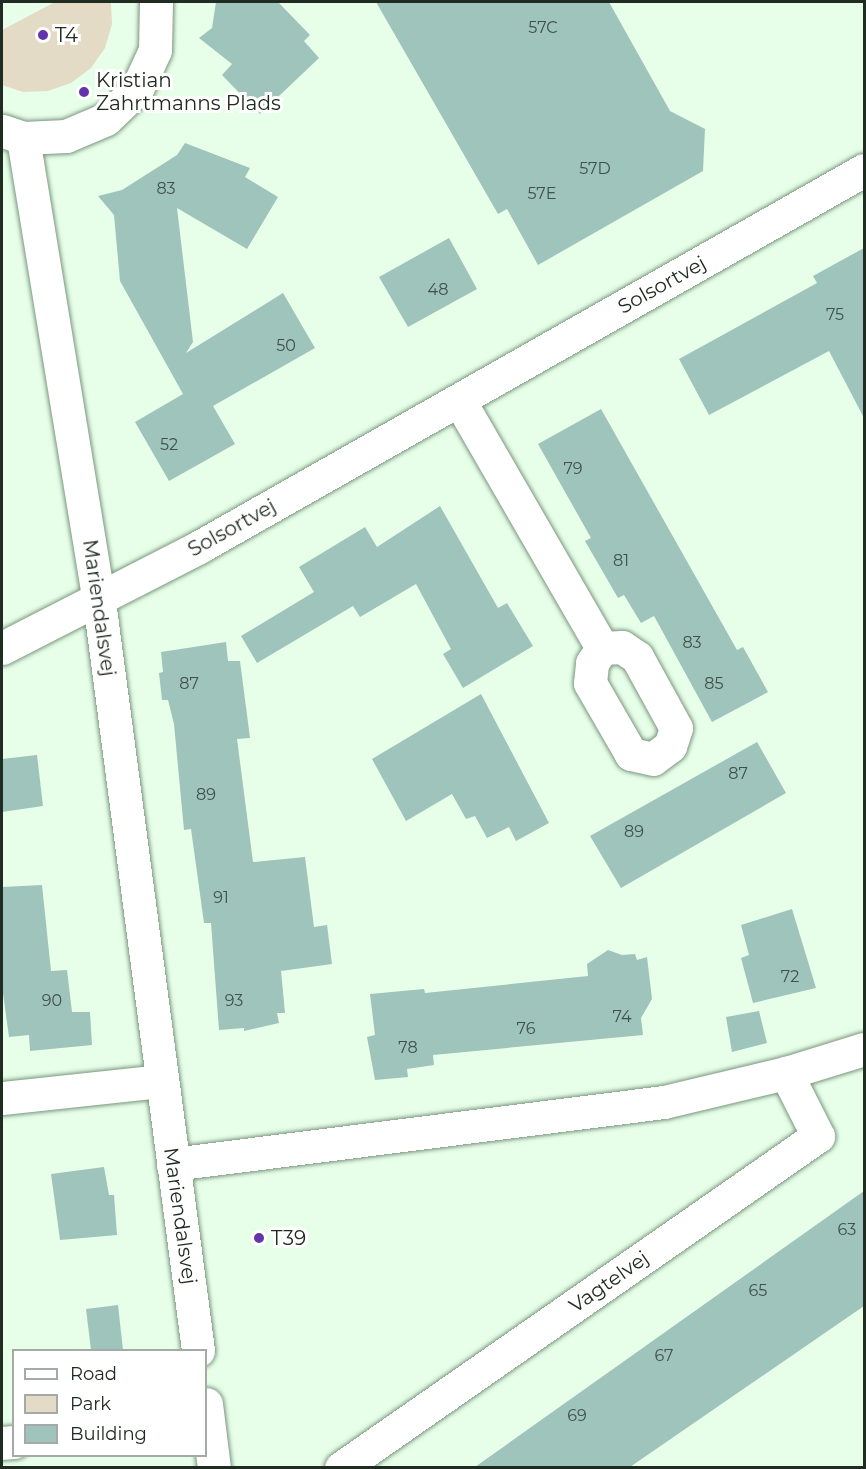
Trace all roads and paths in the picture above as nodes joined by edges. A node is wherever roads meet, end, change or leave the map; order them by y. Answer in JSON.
{"nodes":[{"id":1,"x":156,"y":2,"type":"edge"},
{"id":2,"x":12,"y":134,"type":"edge"},
{"id":3,"x":864,"y":170,"type":"edge"},
{"id":4,"x":459,"y":400,"type":"junction"},
{"id":5,"x":99,"y":601,"type":"junction"},
{"id":6,"x":2,"y":648,"type":"edge"},
{"id":7,"x":602,"y":648,"type":"dead end"},
{"id":8,"x":864,"y":1049,"type":"edge"},
{"id":9,"x":786,"y":1073,"type":"junction"},
{"id":10,"x":162,"y":1081,"type":"junction"},
{"id":11,"x":2,"y":1098,"type":"edge"},
{"id":12,"x":173,"y":1164,"type":"junction"},
{"id":13,"x":198,"y":1349,"type":"edge"},
{"id":14,"x":207,"y":1424,"type":"edge"},
{"id":15,"x":214,"y":1467,"type":"edge"},
{"id":16,"x":341,"y":1467,"type":"edge"}],
"edges":[{"from":1,"to":2,"type":"street"},
{"from":2,"to":5,"type":"street","name":"Mariendalsvej"},
{"from":3,"to":4,"type":"street","name":"Solsortvej"},
{"from":4,"to":5,"type":"street","name":"Solsortvej"},
{"from":4,"to":7,"type":"street"},
{"from":5,"to":6,"type":"street","name":"Solsortvej"},
{"from":5,"to":10,"type":"street","name":"Mariendalsvej"},
{"from":8,"to":9,"type":"street"},
{"from":9,"to":12,"type":"street"},
{"from":9,"to":16,"type":"street","name":"Vagtelvej"},
{"from":10,"to":11,"type":"street"},
{"from":10,"to":12,"type":"street","name":"Mariendalsvej"},
{"from":12,"to":13,"type":"street","name":"Mariendalsvej"},
{"from":14,"to":15,"type":"street"}]}
